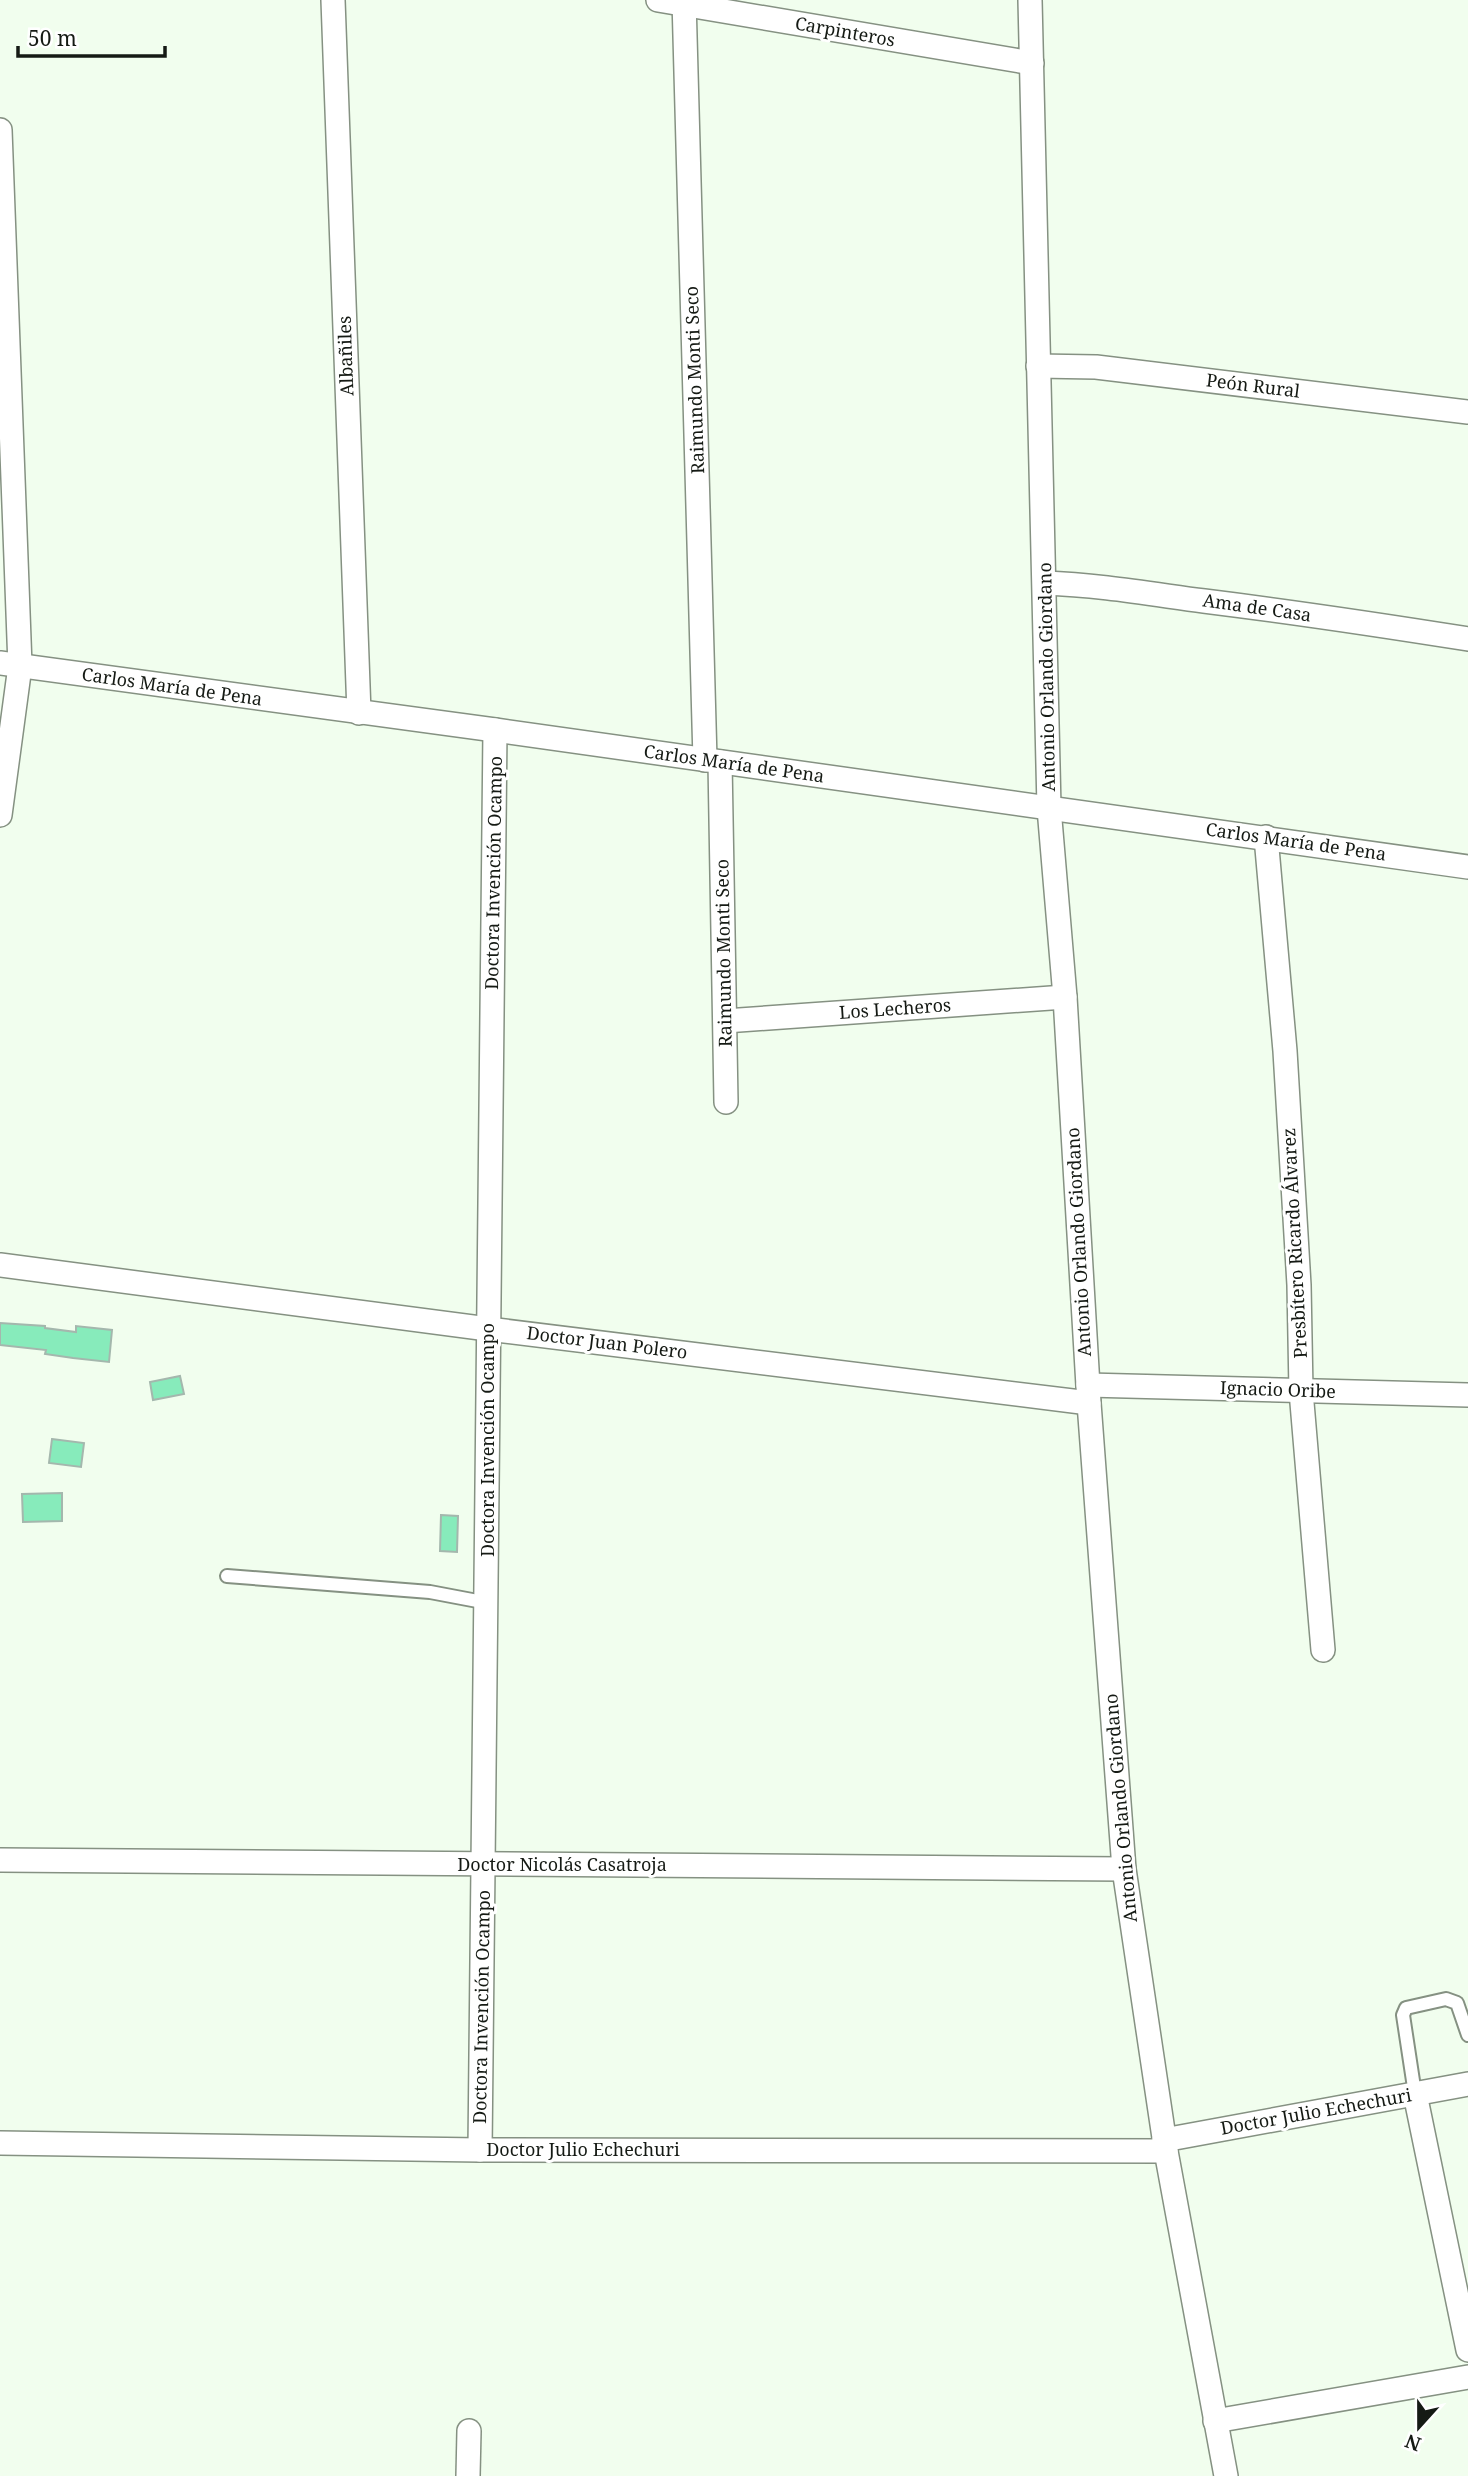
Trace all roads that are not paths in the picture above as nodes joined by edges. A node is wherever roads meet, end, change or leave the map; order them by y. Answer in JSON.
{"nodes":[{"id":1,"x":333,"y":0,"type":"edge"},
{"id":2,"x":658,"y":0,"type":"edge"},
{"id":3,"x":1030,"y":0,"type":"edge"},
{"id":4,"x":684,"y":2,"type":"edge"},
{"id":5,"x":1032,"y":63,"type":"junction"},
{"id":6,"x":0,"y":130,"type":"edge"},
{"id":7,"x":1038,"y":366,"type":"junction"},
{"id":8,"x":1468,"y":412,"type":"edge"},
{"id":9,"x":1045,"y":583,"type":"junction"},
{"id":10,"x":1468,"y":639,"type":"edge"},
{"id":11,"x":10,"y":665,"type":"edge"},
{"id":12,"x":359,"y":713,"type":"junction"},
{"id":13,"x":495,"y":730,"type":"junction"},
{"id":14,"x":713,"y":761,"type":"junction"},
{"id":15,"x":1049,"y":808,"type":"junction"},
{"id":16,"x":0,"y":815,"type":"edge"},
{"id":17,"x":1266,"y":837,"type":"junction"},
{"id":18,"x":1468,"y":867,"type":"edge"},
{"id":19,"x":1065,"y":997,"type":"junction"},
{"id":20,"x":725,"y":1021,"type":"junction"},
{"id":21,"x":726,"y":1102,"type":"dead end"},
{"id":22,"x":0,"y":1265,"type":"edge"},
{"id":23,"x":488,"y":1329,"type":"junction"},
{"id":24,"x":1301,"y":1391,"type":"junction"},
{"id":25,"x":1088,"y":1394,"type":"junction"},
{"id":26,"x":1468,"y":1395,"type":"edge"},
{"id":27,"x":227,"y":1576,"type":"dead end"},
{"id":28,"x":488,"y":1603,"type":"junction"},
{"id":29,"x":1323,"y":1650,"type":"dead end"},
{"id":30,"x":0,"y":1860,"type":"edge"},
{"id":31,"x":483,"y":1865,"type":"junction"},
{"id":32,"x":1124,"y":1870,"type":"junction"},
{"id":33,"x":1468,"y":2035,"type":"edge"},
{"id":34,"x":1468,"y":2084,"type":"edge"},
{"id":35,"x":1415,"y":2094,"type":"junction"},
{"id":36,"x":0,"y":2143,"type":"edge"},
{"id":37,"x":1165,"y":2146,"type":"junction"},
{"id":38,"x":480,"y":2150,"type":"junction"},
{"id":39,"x":1468,"y":2350,"type":"edge"},
{"id":40,"x":1468,"y":2377,"type":"edge"},
{"id":41,"x":1215,"y":2421,"type":"junction"},
{"id":42,"x":470,"y":2431,"type":"dead end"},
{"id":43,"x":468,"y":2476,"type":"edge"},
{"id":44,"x":1226,"y":2476,"type":"edge"}],
"edges":[{"from":1,"to":12,"type":"street","name":"Albañiles"},
{"from":2,"to":4,"type":"street","name":"Carpinteros"},
{"from":3,"to":5,"type":"street","name":"Antonio Orlando Giordano"},
{"from":4,"to":5,"type":"street","name":"Carpinteros"},
{"from":4,"to":14,"type":"street","name":"Raimundo Monti Seco"},
{"from":5,"to":7,"type":"street","name":"Antonio Orlando Giordano"},
{"from":6,"to":11,"type":"street"},
{"from":7,"to":8,"type":"street","name":"Peón Rural"},
{"from":7,"to":9,"type":"street","name":"Antonio Orlando Giordano"},
{"from":9,"to":10,"type":"street","name":"Ama de Casa"},
{"from":9,"to":15,"type":"street","name":"Antonio Orlando Giordano"},
{"from":11,"to":12,"type":"street","name":"Carlos María de Pena"},
{"from":11,"to":16,"type":"street"},
{"from":12,"to":13,"type":"street","name":"Carlos María de Pena"},
{"from":13,"to":14,"type":"street","name":"Carlos María de Pena"},
{"from":13,"to":23,"type":"street","name":"Doctora Invención Ocampo"},
{"from":14,"to":15,"type":"street","name":"Carlos María de Pena"},
{"from":14,"to":20,"type":"street","name":"Raimundo Monti Seco"},
{"from":15,"to":17,"type":"street","name":"Carlos María de Pena"},
{"from":15,"to":19,"type":"street","name":"Antonio Orlando Giordano"},
{"from":17,"to":18,"type":"street","name":"Carlos María de Pena"},
{"from":17,"to":24,"type":"street","name":"Presbítero Ricardo Álvarez"},
{"from":19,"to":20,"type":"street","name":"Los Lecheros"},
{"from":19,"to":25,"type":"street","name":"Antonio Orlando Giordano"},
{"from":20,"to":21,"type":"street","name":"Raimundo Monti Seco"},
{"from":22,"to":23,"type":"street","name":"Doctor Juan Polero"},
{"from":23,"to":25,"type":"street","name":"Doctor Juan Polero"},
{"from":23,"to":28,"type":"street","name":"Doctora Invención Ocampo"},
{"from":24,"to":25,"type":"street","name":"Ignacio Oribe"},
{"from":24,"to":26,"type":"street","name":"Ignacio Oribe"},
{"from":24,"to":29,"type":"street","name":"Presbítero Ricardo Álvarez"},
{"from":25,"to":32,"type":"street","name":"Antonio Orlando Giordano"},
{"from":27,"to":28,"type":"lane"},
{"from":28,"to":31,"type":"street","name":"Doctora Invención Ocampo"},
{"from":30,"to":31,"type":"street","name":"Doctor Nicolás Casatroja"},
{"from":31,"to":32,"type":"street","name":"Doctor Nicolás Casatroja"},
{"from":31,"to":38,"type":"street","name":"Doctora Invención Ocampo"},
{"from":32,"to":37,"type":"street","name":"Antonio Orlando Giordano"},
{"from":33,"to":35,"type":"lane"},
{"from":34,"to":35,"type":"street","name":"Doctor Julio Echechuri"},
{"from":35,"to":37,"type":"street","name":"Doctor Julio Echechuri"},
{"from":35,"to":39,"type":"street"},
{"from":36,"to":38,"type":"street","name":"Doctor Julio Echechuri"},
{"from":37,"to":38,"type":"street","name":"Doctor Julio Echechuri"},
{"from":37,"to":41,"type":"street","name":"Antonio Orlando Giordano"},
{"from":40,"to":41,"type":"street"},
{"from":41,"to":44,"type":"street","name":"Antonio Orlando Giordano"},
{"from":42,"to":43,"type":"street"}]}
